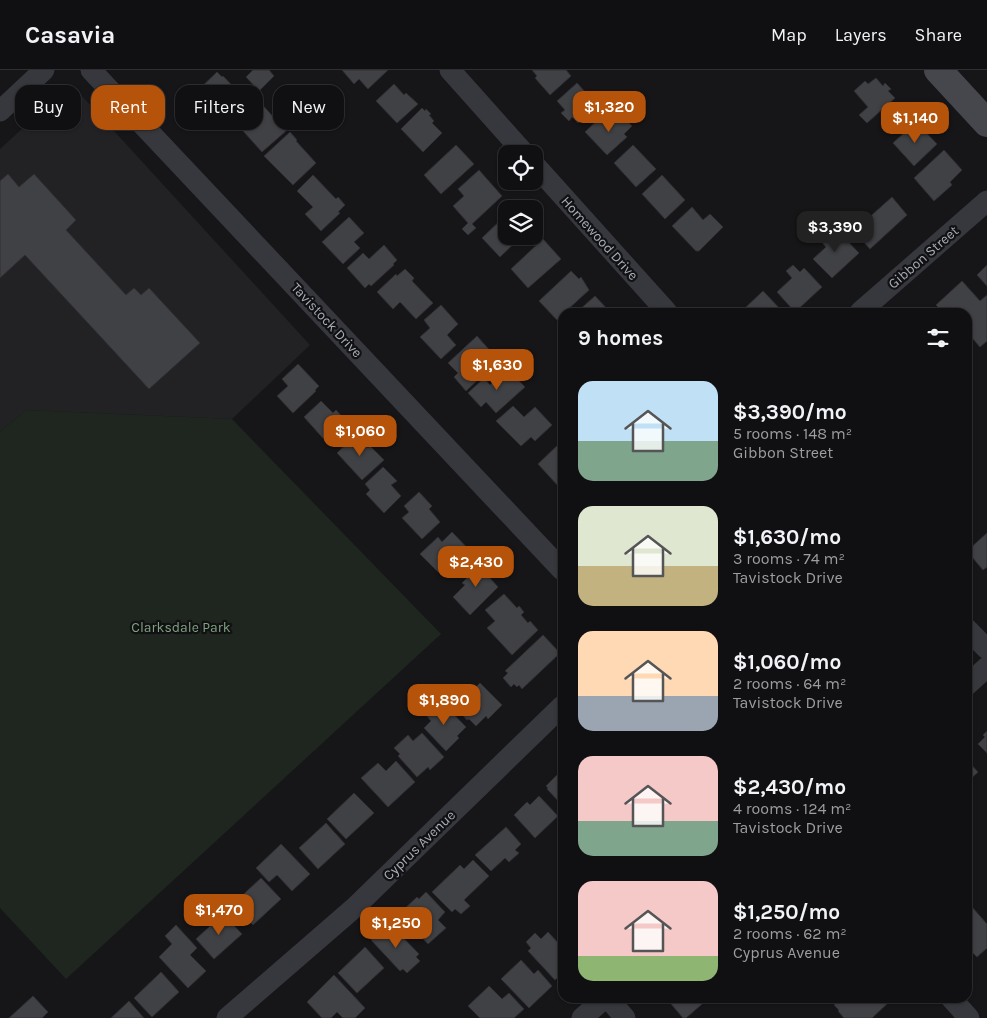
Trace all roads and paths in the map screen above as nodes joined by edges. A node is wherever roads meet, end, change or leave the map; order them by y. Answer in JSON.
{"nodes":[{"id":1,"x":44,"y":70,"type":"edge"},
{"id":2,"x":91,"y":70,"type":"edge"},
{"id":3,"x":450,"y":70,"type":"edge"},
{"id":4,"x":938,"y":70,"type":"edge"},
{"id":5,"x":0,"y":111,"type":"edge"},
{"id":6,"x":987,"y":123,"type":"edge"},
{"id":7,"x":517,"y":145,"type":"edge"},
{"id":8,"x":543,"y":174,"type":"edge"},
{"id":9,"x":987,"y":201,"type":"edge"},
{"id":10,"x":663,"y":308,"type":"edge"},
{"id":11,"x":865,"y":308,"type":"edge"},
{"id":12,"x":558,"y":566,"type":"edge"},
{"id":13,"x":972,"y":634,"type":"edge"},
{"id":14,"x":987,"y":649,"type":"edge"},
{"id":15,"x":987,"y":667,"type":"edge"},
{"id":16,"x":972,"y":681,"type":"edge"},
{"id":17,"x":558,"y":710,"type":"edge"},
{"id":18,"x":600,"y":1003,"type":"edge"},
{"id":19,"x":611,"y":1003,"type":"edge"},
{"id":20,"x":956,"y":1003,"type":"edge"},
{"id":21,"x":227,"y":1018,"type":"edge"},
{"id":22,"x":582,"y":1018,"type":"edge"},
{"id":23,"x":625,"y":1018,"type":"edge"},
{"id":24,"x":969,"y":1018,"type":"edge"}],
"edges":[{"from":1,"to":5,"type":"street"},
{"from":2,"to":12,"type":"street","name":"Tavistock Drive"},
{"from":3,"to":7,"type":"street"},
{"from":4,"to":6,"type":"street"},
{"from":8,"to":10,"type":"street","name":"Homewood Drive"},
{"from":9,"to":11,"type":"street","name":"Gibbon Street"},
{"from":13,"to":14,"type":"street"},
{"from":15,"to":16,"type":"street"},
{"from":17,"to":21,"type":"street","name":"Cyprus Avenue"},
{"from":18,"to":22,"type":"street"},
{"from":19,"to":23,"type":"street"},
{"from":20,"to":24,"type":"street"}]}
